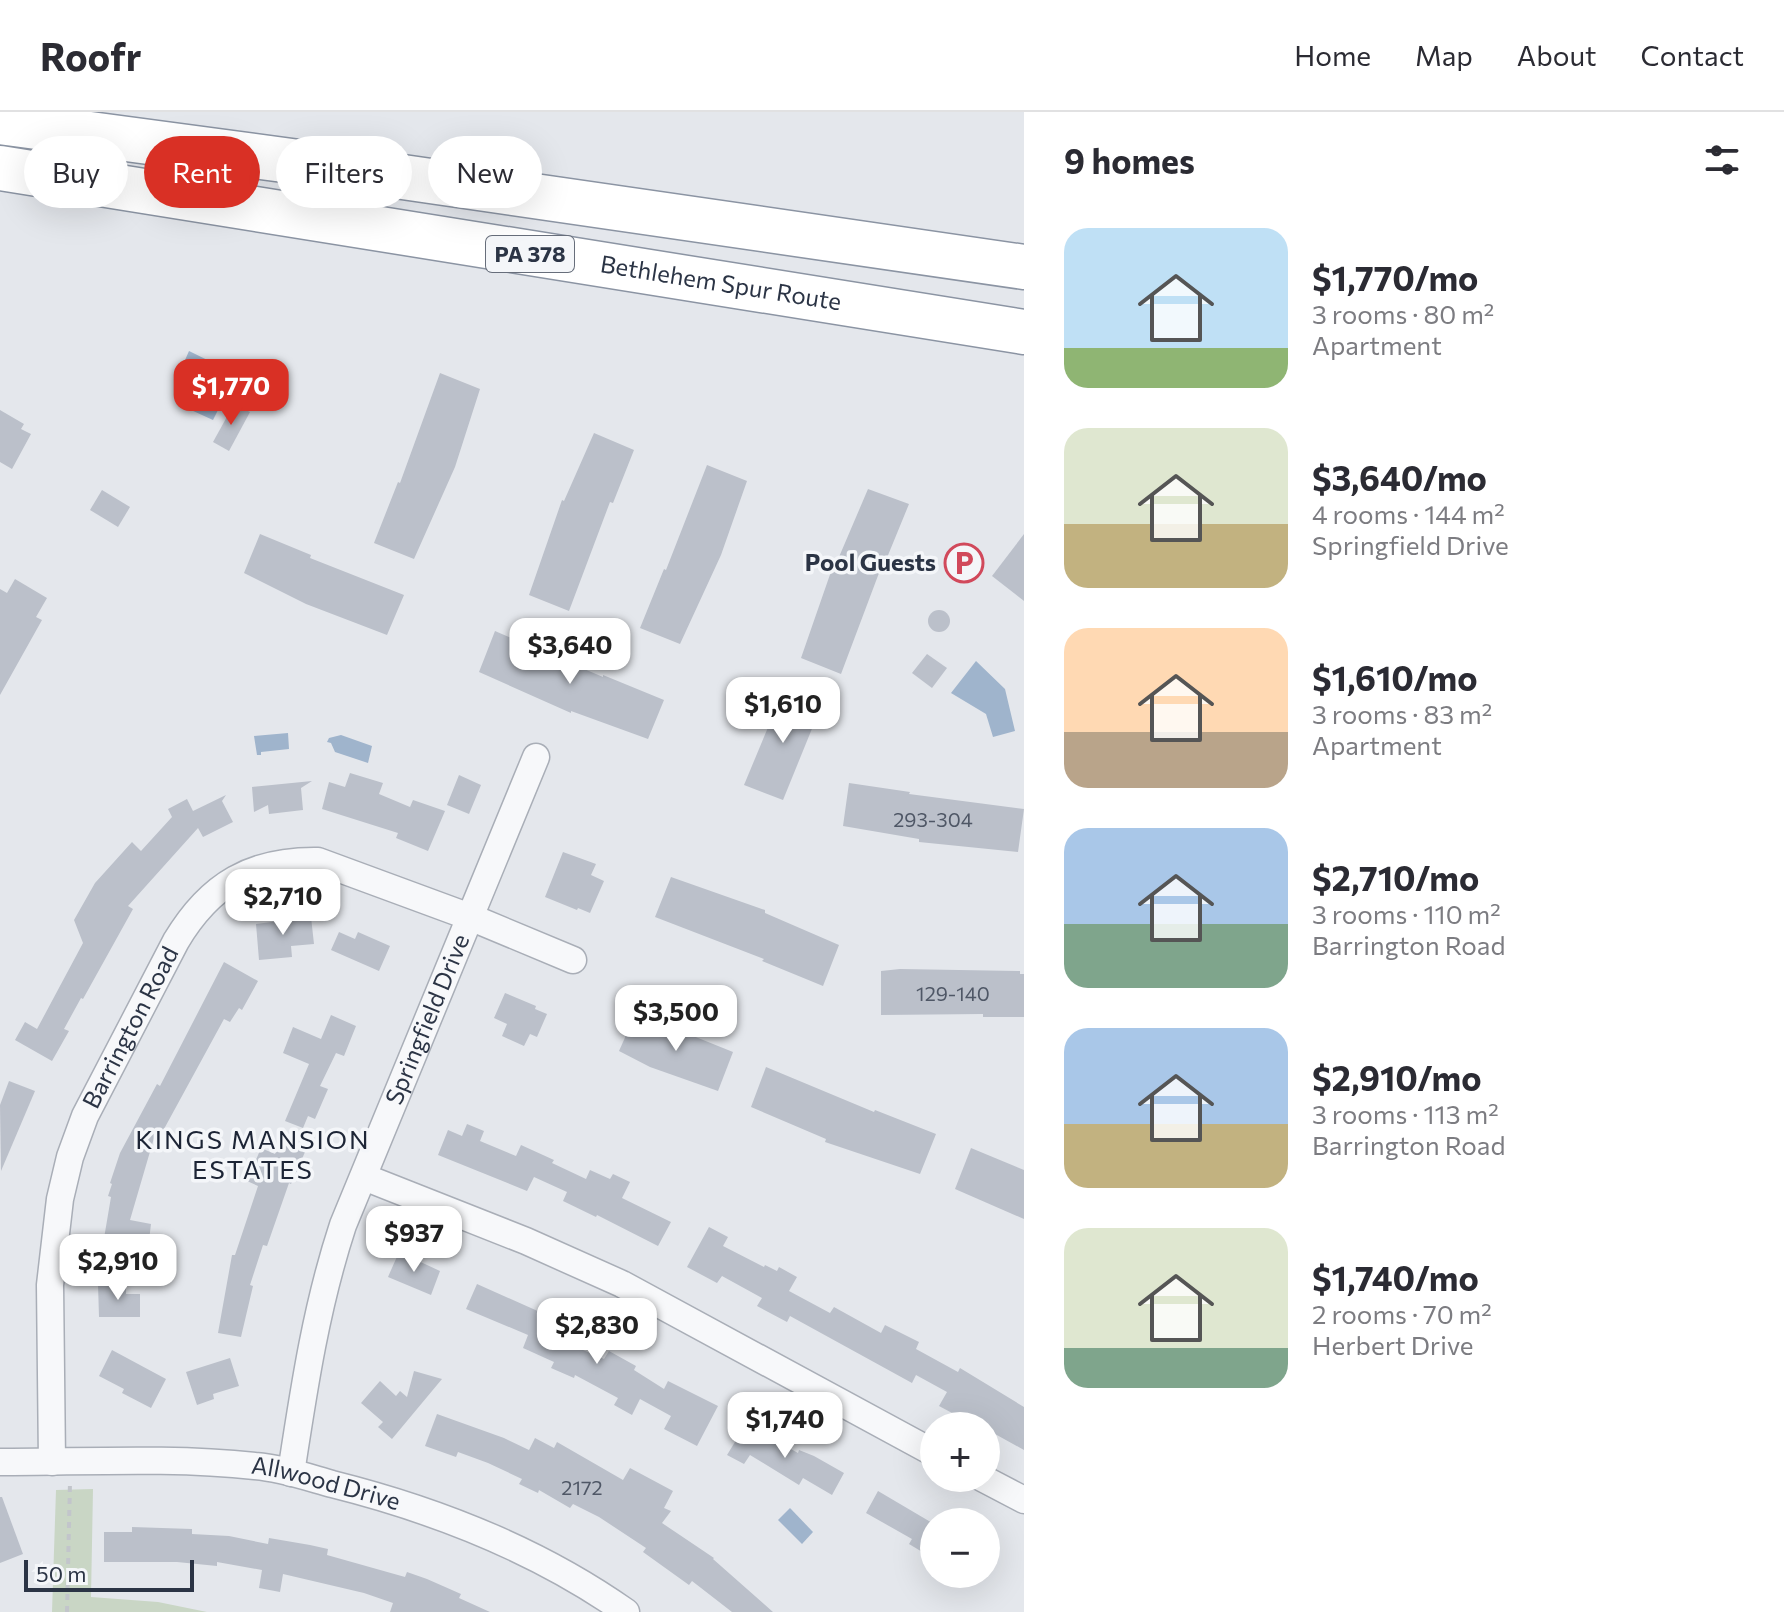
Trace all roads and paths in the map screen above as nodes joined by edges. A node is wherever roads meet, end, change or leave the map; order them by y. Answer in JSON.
{"nodes":[{"id":1,"x":113,"y":112,"type":"edge"},
{"id":2,"x":0,"y":122,"type":"edge"},
{"id":3,"x":276,"y":156,"type":"edge"},
{"id":4,"x":276,"y":159,"type":"edge"},
{"id":5,"x":12,"y":173,"type":"edge"},
{"id":6,"x":412,"y":178,"type":"edge"},
{"id":7,"x":1024,"y":267,"type":"edge"},
{"id":8,"x":1024,"y":332,"type":"edge"},
{"id":9,"x":536,"y":757,"type":"dead end"},
{"id":10,"x":470,"y":917,"type":"junction"},
{"id":11,"x":573,"y":960,"type":"dead end"},
{"id":12,"x":364,"y":1177,"type":"junction"},
{"id":13,"x":920,"y":1445,"type":"edge"},
{"id":14,"x":0,"y":1462,"type":"edge"},
{"id":15,"x":61,"y":1462,"type":"junction"},
{"id":16,"x":291,"y":1473,"type":"junction"},
{"id":17,"x":1000,"y":1487,"type":"edge"},
{"id":18,"x":1024,"y":1500,"type":"edge"},
{"id":19,"x":67,"y":1612,"type":"edge"},
{"id":20,"x":626,"y":1612,"type":"edge"}],
"edges":[{"from":1,"to":3,"type":"highway"},
{"from":2,"to":4,"type":"highway"},
{"from":5,"to":8,"type":"highway","name":"Bethlehem Spur Route","number":"PA 378"},
{"from":6,"to":7,"type":"highway","number":"PA 378"},
{"from":9,"to":10,"type":"street","name":"Springfield Drive"},
{"from":10,"to":11,"type":"street","name":"Barrington Road"},
{"from":10,"to":12,"type":"street","name":"Springfield Drive"},
{"from":10,"to":15,"type":"street","name":"Barrington Road"},
{"from":12,"to":13,"type":"street"},
{"from":12,"to":16,"type":"street","name":"Springfield Drive"},
{"from":14,"to":15,"type":"street","name":"Allwood Drive"},
{"from":15,"to":16,"type":"street","name":"Allwood Drive"},
{"from":15,"to":19,"type":"path"},
{"from":16,"to":20,"type":"street","name":"Allwood Drive"},
{"from":17,"to":18,"type":"street"}]}
